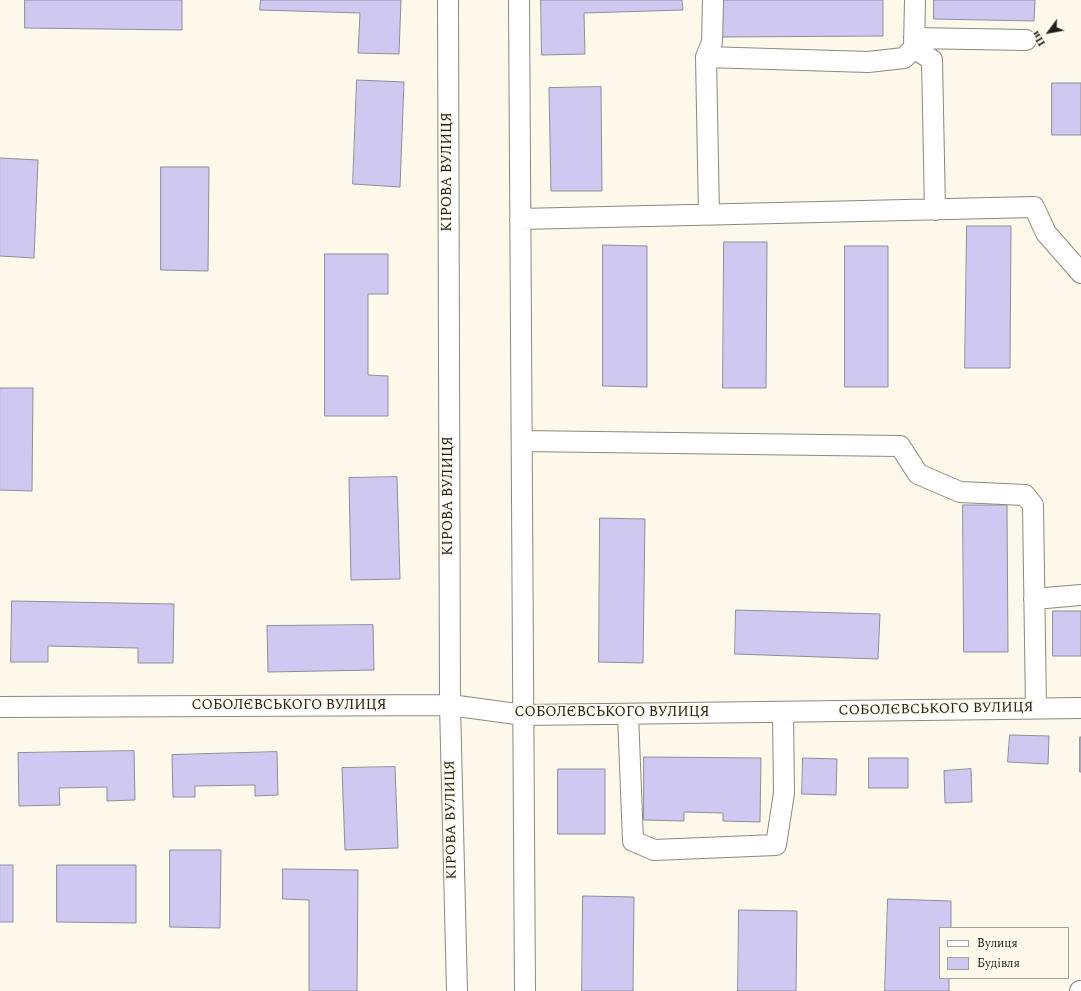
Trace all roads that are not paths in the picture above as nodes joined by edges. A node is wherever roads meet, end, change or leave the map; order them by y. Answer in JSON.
{"nodes":[{"id":1,"x":448,"y":0,"type":"edge"},
{"id":2,"x":519,"y":0,"type":"edge"},
{"id":3,"x":713,"y":0,"type":"edge"},
{"id":4,"x":915,"y":0,"type":"edge"},
{"id":5,"x":1026,"y":40,"type":"dead end"},
{"id":6,"x":914,"y":44,"type":"junction"},
{"id":7,"x":706,"y":57,"type":"junction"},
{"id":8,"x":935,"y":210,"type":"junction"},
{"id":9,"x":709,"y":215,"type":"junction"},
{"id":10,"x":520,"y":219,"type":"junction"},
{"id":11,"x":1081,"y":273,"type":"edge"},
{"id":12,"x":522,"y":441,"type":"junction"},
{"id":13,"x":1081,"y":595,"type":"edge"},
{"id":14,"x":1034,"y":599,"type":"junction"},
{"id":15,"x":450,"y":705,"type":"junction"},
{"id":16,"x":0,"y":707,"type":"edge"},
{"id":17,"x":1036,"y":708,"type":"junction"},
{"id":18,"x":1081,"y":708,"type":"edge"},
{"id":19,"x":783,"y":712,"type":"junction"},
{"id":20,"x":628,"y":714,"type":"junction"},
{"id":21,"x":524,"y":715,"type":"junction"},
{"id":22,"x":457,"y":991,"type":"edge"},
{"id":23,"x":525,"y":991,"type":"edge"}],
"edges":[{"from":1,"to":15,"type":"street","name":"КІРОВА ВУЛИЦЯ"},
{"from":2,"to":10,"type":"street"},
{"from":3,"to":7,"type":"street"},
{"from":4,"to":6,"type":"street"},
{"from":5,"to":6,"type":"street"},
{"from":6,"to":7,"type":"street"},
{"from":6,"to":8,"type":"street"},
{"from":7,"to":9,"type":"street"},
{"from":8,"to":9,"type":"street"},
{"from":8,"to":11,"type":"street"},
{"from":9,"to":10,"type":"street"},
{"from":10,"to":12,"type":"street"},
{"from":12,"to":14,"type":"street"},
{"from":12,"to":21,"type":"street"},
{"from":13,"to":14,"type":"street"},
{"from":14,"to":17,"type":"street"},
{"from":15,"to":16,"type":"street","name":"СОБОЛЄВСЬКОГО ВУЛИЦЯ"},
{"from":15,"to":21,"type":"street","name":"СОБОЛЄВСЬКОГО ВУЛИЦЯ"},
{"from":15,"to":22,"type":"street","name":"КІРОВА ВУЛИЦЯ"},
{"from":17,"to":18,"type":"street","name":"СОБОЛЄВСЬКОГО ВУЛИЦЯ"},
{"from":17,"to":19,"type":"street","name":"СОБОЛЄВСЬКОГО ВУЛИЦЯ"},
{"from":19,"to":20,"type":"street","name":"СОБОЛЄВСЬКОГО ВУЛИЦЯ"},
{"from":19,"to":20,"type":"street"},
{"from":20,"to":21,"type":"street","name":"СОБОЛЄВСЬКОГО ВУЛИЦЯ"},
{"from":21,"to":23,"type":"street"}]}
